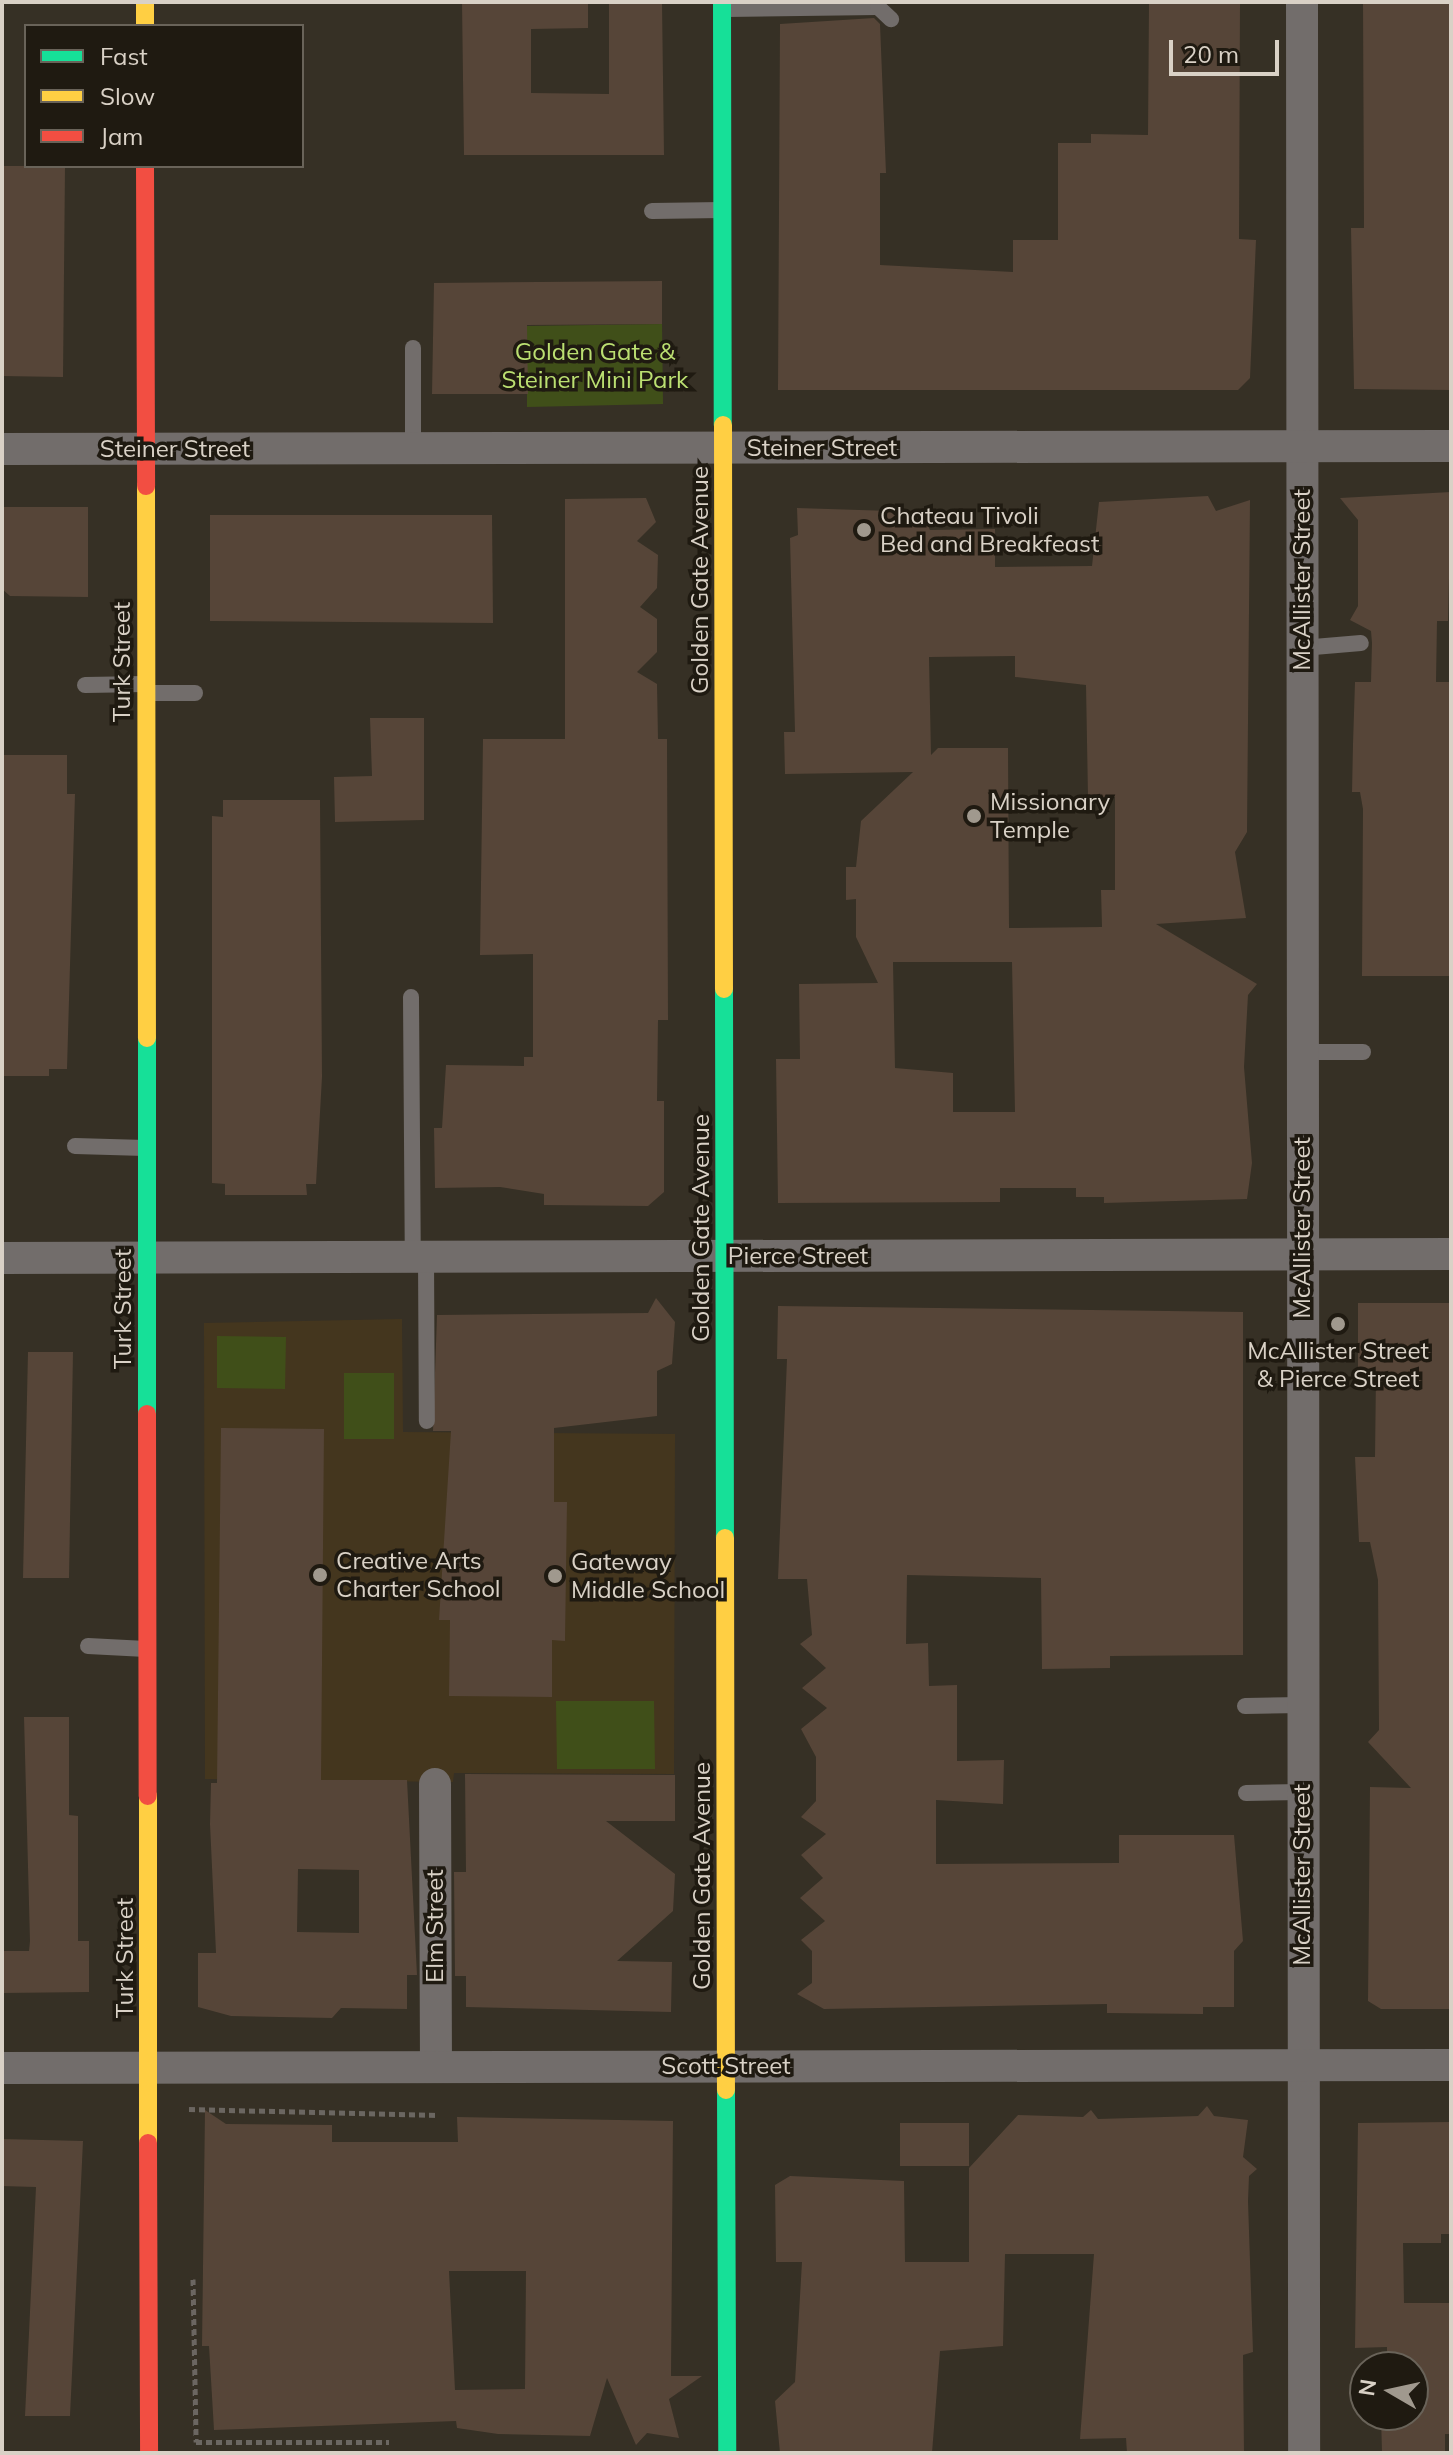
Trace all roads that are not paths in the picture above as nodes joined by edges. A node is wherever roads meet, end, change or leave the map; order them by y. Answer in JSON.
{"nodes":[{"id":1,"x":145,"y":2,"type":"edge"},
{"id":2,"x":1302,"y":2,"type":"edge"},
{"id":3,"x":878,"y":5,"type":"edge"},
{"id":4,"x":722,"y":6,"type":"edge"},
{"id":5,"x":891,"y":19,"type":"dead end"},
{"id":6,"x":145,"y":24,"type":"edge"},
{"id":7,"x":145,"y":168,"type":"edge"},
{"id":8,"x":724,"y":210,"type":"junction"},
{"id":9,"x":652,"y":211,"type":"dead end"},
{"id":10,"x":413,"y":348,"type":"dead end"},
{"id":11,"x":1451,"y":446,"type":"edge"},
{"id":12,"x":1302,"y":447,"type":"junction"},
{"id":13,"x":413,"y":448,"type":"junction"},
{"id":14,"x":724,"y":448,"type":"junction"},
{"id":15,"x":2,"y":449,"type":"edge"},
{"id":16,"x":146,"y":449,"type":"junction"},
{"id":17,"x":1361,"y":643,"type":"dead end"},
{"id":18,"x":1302,"y":648,"type":"junction"},
{"id":19,"x":85,"y":685,"type":"dead end"},
{"id":20,"x":146,"y":689,"type":"junction"},
{"id":21,"x":195,"y":693,"type":"dead end"},
{"id":22,"x":411,"y":997,"type":"dead end"},
{"id":23,"x":1302,"y":1052,"type":"junction"},
{"id":24,"x":1363,"y":1052,"type":"dead end"},
{"id":25,"x":75,"y":1146,"type":"dead end"},
{"id":26,"x":146,"y":1149,"type":"junction"},
{"id":27,"x":1451,"y":1254,"type":"edge"},
{"id":28,"x":1303,"y":1255,"type":"junction"},
{"id":29,"x":725,"y":1256,"type":"junction"},
{"id":30,"x":147,"y":1257,"type":"junction"},
{"id":31,"x":420,"y":1257,"type":"junction"},
{"id":32,"x":2,"y":1258,"type":"edge"},
{"id":33,"x":427,"y":1421,"type":"dead end"},
{"id":34,"x":88,"y":1646,"type":"dead end"},
{"id":35,"x":148,"y":1649,"type":"junction"},
{"id":36,"x":1302,"y":1705,"type":"junction"},
{"id":37,"x":1245,"y":1706,"type":"dead end"},
{"id":38,"x":435,"y":1784,"type":"dead end"},
{"id":39,"x":1302,"y":1792,"type":"junction"},
{"id":40,"x":1246,"y":1793,"type":"dead end"},
{"id":41,"x":1303,"y":2065,"type":"junction"},
{"id":42,"x":1451,"y":2065,"type":"edge"},
{"id":43,"x":727,"y":2066,"type":"junction"},
{"id":44,"x":149,"y":2067,"type":"junction"},
{"id":45,"x":436,"y":2067,"type":"junction"},
{"id":46,"x":2,"y":2068,"type":"edge"},
{"id":47,"x":149,"y":2453,"type":"edge"},
{"id":48,"x":727,"y":2453,"type":"edge"},
{"id":49,"x":1304,"y":2453,"type":"edge"}],
"edges":[{"from":1,"to":6,"type":"main road"},
{"from":2,"to":12,"type":"street","name":"McAllister Street"},
{"from":3,"to":4,"type":"lane"},
{"from":3,"to":5,"type":"lane"},
{"from":4,"to":8,"type":"main road","name":"Golden Gate Avenue"},
{"from":7,"to":16,"type":"main road","name":"Turk Street"},
{"from":8,"to":9,"type":"lane"},
{"from":8,"to":14,"type":"main road","name":"Golden Gate Avenue"},
{"from":10,"to":13,"type":"lane"},
{"from":11,"to":12,"type":"street","name":"Steiner Street"},
{"from":12,"to":14,"type":"street","name":"Steiner Street"},
{"from":12,"to":18,"type":"street","name":"McAllister Street"},
{"from":13,"to":14,"type":"street","name":"Steiner Street"},
{"from":13,"to":16,"type":"street","name":"Steiner Street"},
{"from":14,"to":29,"type":"main road","name":"Golden Gate Avenue"},
{"from":15,"to":16,"type":"street","name":"Steiner Street"},
{"from":16,"to":20,"type":"main road","name":"Turk Street"},
{"from":17,"to":18,"type":"lane"},
{"from":18,"to":23,"type":"street","name":"McAllister Street"},
{"from":19,"to":20,"type":"lane"},
{"from":20,"to":21,"type":"lane"},
{"from":20,"to":26,"type":"main road","name":"Turk Street"},
{"from":22,"to":31,"type":"lane"},
{"from":23,"to":24,"type":"lane"},
{"from":23,"to":28,"type":"street","name":"McAllister Street"},
{"from":25,"to":26,"type":"lane"},
{"from":26,"to":30,"type":"main road","name":"Turk Street"},
{"from":27,"to":28,"type":"street","name":"Pierce Street"},
{"from":28,"to":29,"type":"street","name":"Pierce Street"},
{"from":28,"to":36,"type":"street","name":"McAllister Street"},
{"from":29,"to":31,"type":"street","name":"Pierce Street"},
{"from":29,"to":43,"type":"main road","name":"Golden Gate Avenue"},
{"from":30,"to":31,"type":"street","name":"Pierce Street"},
{"from":30,"to":32,"type":"street","name":"Pierce Street"},
{"from":30,"to":35,"type":"main road","name":"Turk Street"},
{"from":31,"to":33,"type":"lane"},
{"from":34,"to":35,"type":"lane"},
{"from":35,"to":44,"type":"main road","name":"Turk Street"},
{"from":36,"to":37,"type":"lane"},
{"from":36,"to":39,"type":"street","name":"McAllister Street"},
{"from":38,"to":45,"type":"street","name":"Elm Street"},
{"from":39,"to":40,"type":"lane"},
{"from":39,"to":41,"type":"street","name":"McAllister Street"},
{"from":41,"to":42,"type":"street","name":"Scott Street"},
{"from":41,"to":43,"type":"street","name":"Scott Street"},
{"from":41,"to":49,"type":"street","name":"McAllister Street"},
{"from":43,"to":45,"type":"street","name":"Scott Street"},
{"from":43,"to":48,"type":"main road","name":"Golden Gate Avenue"},
{"from":44,"to":45,"type":"street","name":"Scott Street"},
{"from":44,"to":46,"type":"street","name":"Scott Street"},
{"from":44,"to":47,"type":"main road","name":"Turk Street"}]}
